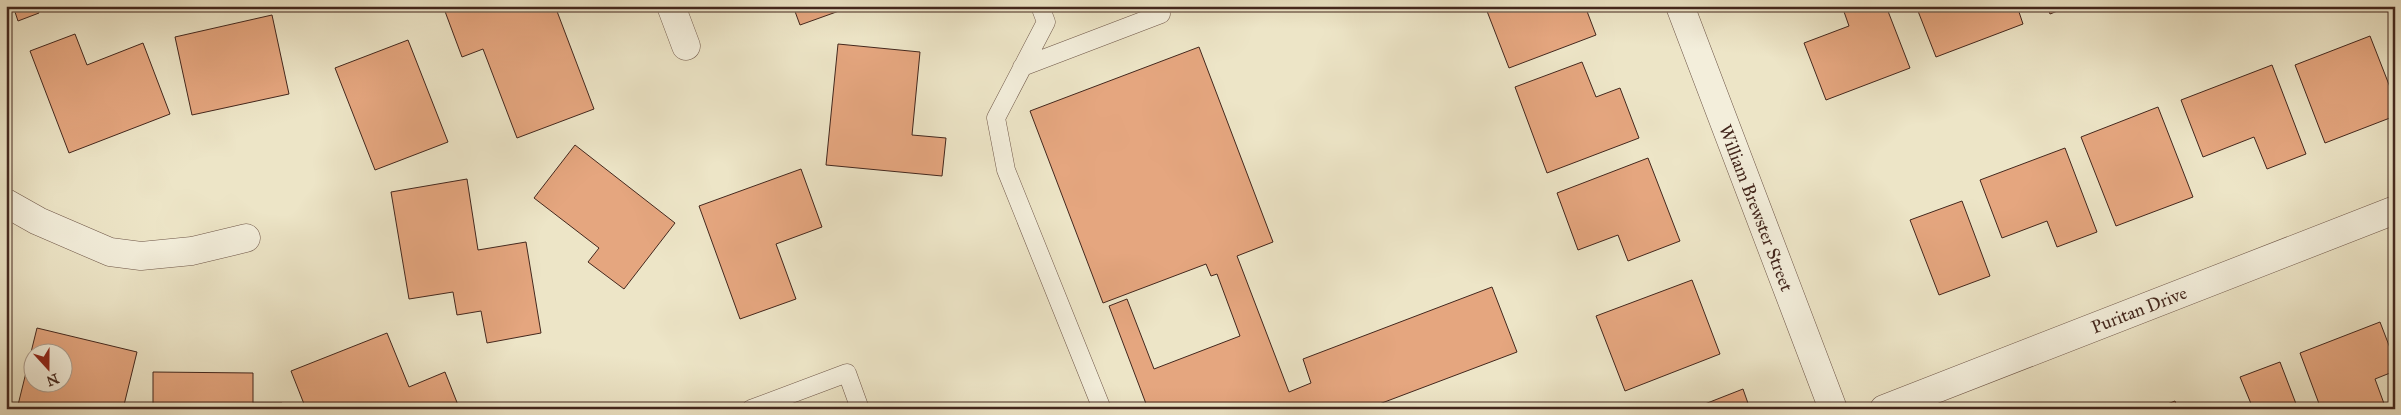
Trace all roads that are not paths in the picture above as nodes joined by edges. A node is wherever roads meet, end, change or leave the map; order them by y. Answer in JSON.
{"nodes":[{"id":1,"x":671,"y":6,"type":"edge"},
{"id":2,"x":1040,"y":6,"type":"edge"},
{"id":3,"x":1158,"y":6,"type":"edge"},
{"id":4,"x":1680,"y":6,"type":"edge"},
{"id":5,"x":686,"y":46,"type":"dead end"},
{"id":6,"x":1022,"y":67,"type":"junction"},
{"id":7,"x":6,"y":203,"type":"edge"},
{"id":8,"x":2395,"y":210,"type":"edge"},
{"id":9,"x":246,"y":238,"type":"dead end"},
{"id":10,"x":751,"y":409,"type":"edge"},
{"id":11,"x":860,"y":409,"type":"edge"},
{"id":12,"x":1102,"y":409,"type":"edge"},
{"id":13,"x":1833,"y":409,"type":"edge"},
{"id":14,"x":1884,"y":409,"type":"edge"}],
"edges":[{"from":1,"to":5,"type":"street"},
{"from":2,"to":6,"type":"lane"},
{"from":3,"to":6,"type":"lane"},
{"from":4,"to":13,"type":"street","name":"William Brewster Street"},
{"from":6,"to":12,"type":"lane"},
{"from":7,"to":9,"type":"street"},
{"from":8,"to":14,"type":"street","name":"Puritan Drive"},
{"from":10,"to":11,"type":"lane"}]}
